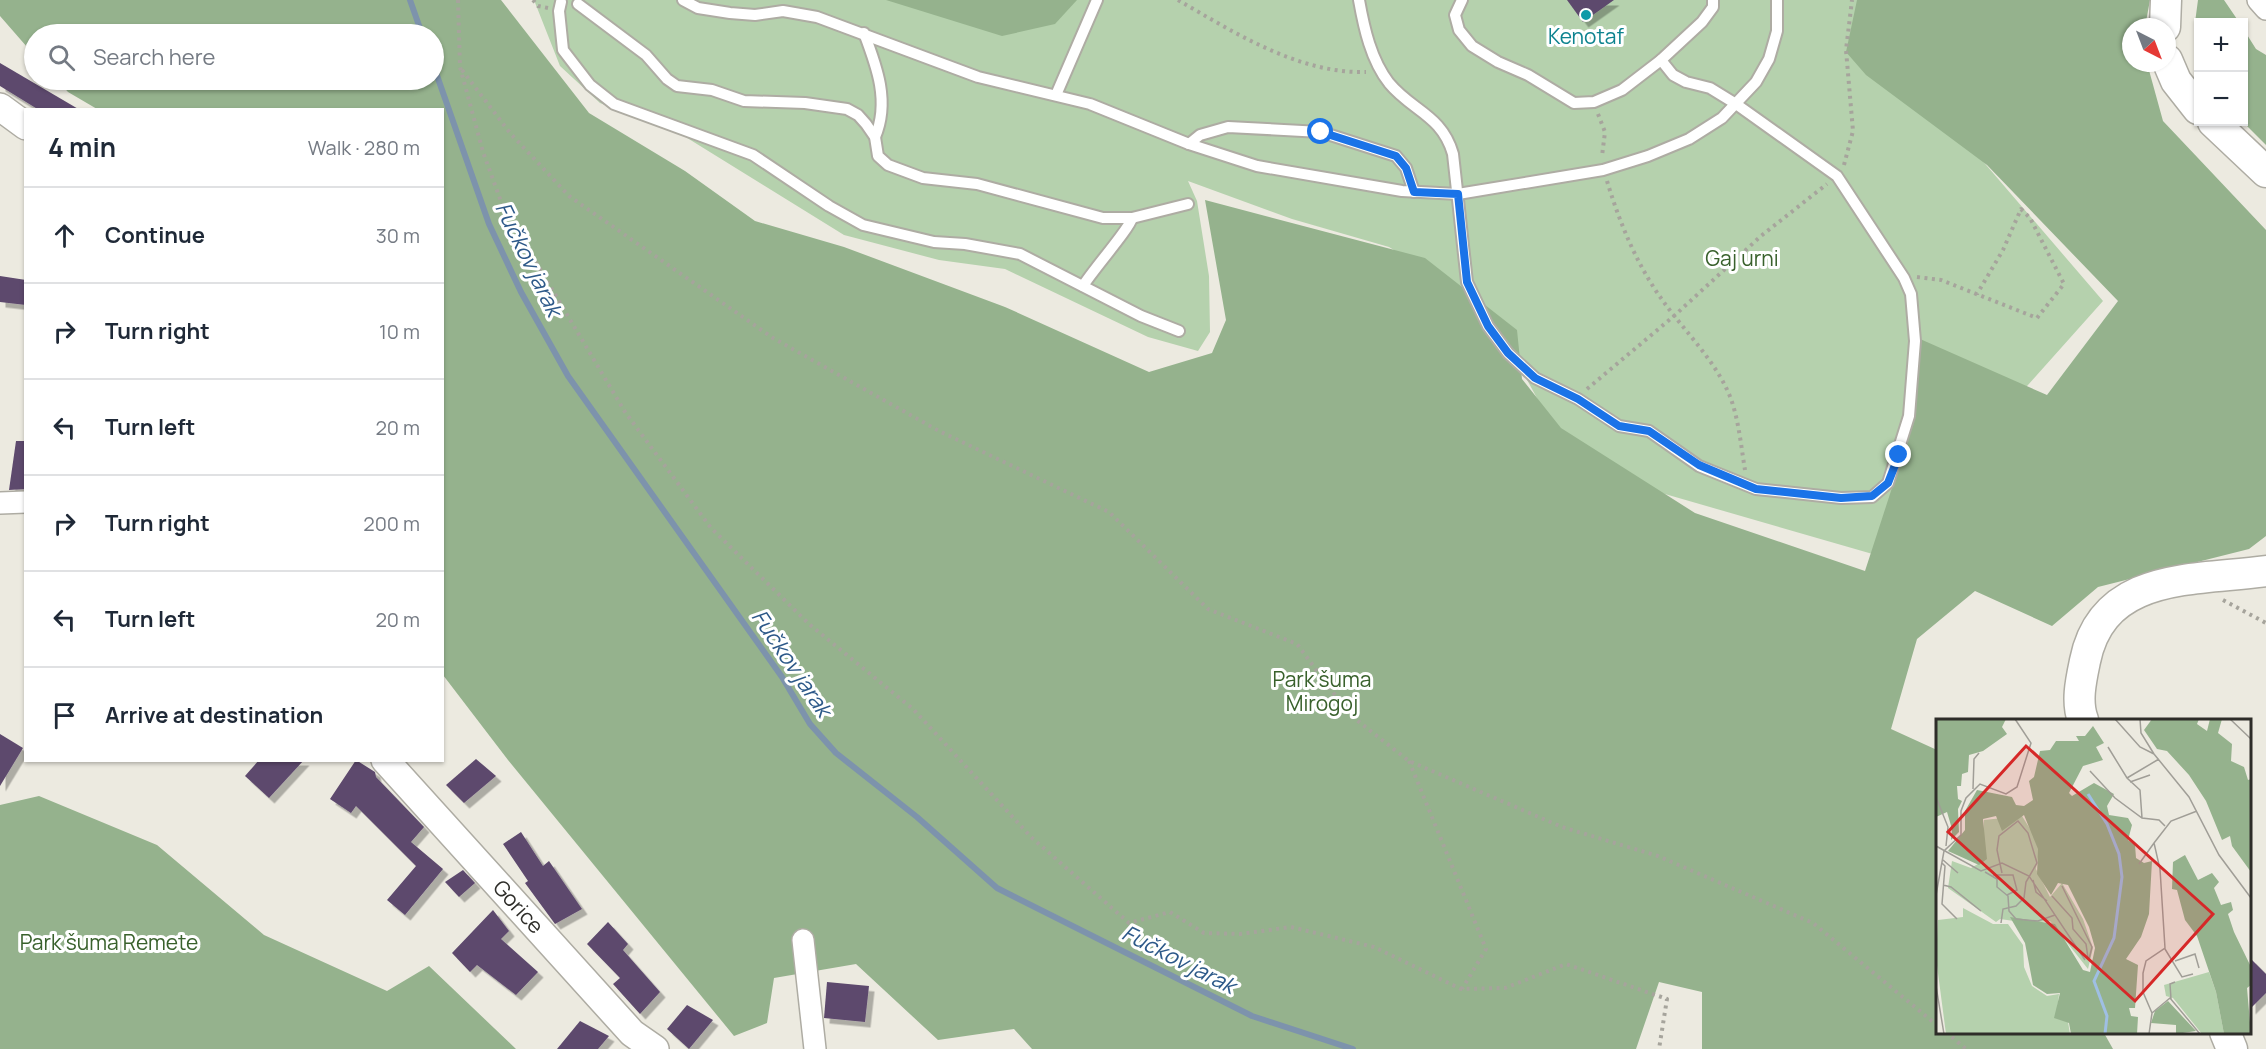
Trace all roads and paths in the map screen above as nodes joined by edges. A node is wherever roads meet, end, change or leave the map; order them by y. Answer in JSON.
{"nodes":[{"id":1,"x":458,"y":0,"type":"edge"},
{"id":2,"x":683,"y":0,"type":"edge"},
{"id":3,"x":1097,"y":0,"type":"edge"},
{"id":4,"x":1178,"y":0,"type":"edge"},
{"id":5,"x":1359,"y":0,"type":"edge"},
{"id":6,"x":1462,"y":0,"type":"edge"},
{"id":7,"x":1713,"y":0,"type":"edge"},
{"id":8,"x":1777,"y":0,"type":"edge"},
{"id":9,"x":1852,"y":0,"type":"edge"},
{"id":10,"x":2166,"y":0,"type":"edge"},
{"id":11,"x":2258,"y":0,"type":"edge"},
{"id":12,"x":560,"y":1,"type":"edge"},
{"id":13,"x":580,"y":2,"type":"edge"},
{"id":14,"x":2266,"y":9,"type":"edge"},
{"id":15,"x":2165,"y":18,"type":"edge"},
{"id":16,"x":864,"y":33,"type":"junction"},
{"id":17,"x":1661,"y":60,"type":"junction"},
{"id":18,"x":460,"y":67,"type":"junction"},
{"id":19,"x":1382,"y":70,"type":"junction"},
{"id":20,"x":2172,"y":72,"type":"edge"},
{"id":21,"x":1056,"y":95,"type":"junction"},
{"id":22,"x":1594,"y":102,"type":"junction"},
{"id":23,"x":2194,"y":103,"type":"edge"},
{"id":24,"x":1736,"y":104,"type":"junction"},
{"id":25,"x":0,"y":107,"type":"edge"},
{"id":26,"x":24,"y":125,"type":"edge"},
{"id":27,"x":2216,"y":126,"type":"edge"},
{"id":28,"x":875,"y":137,"type":"junction"},
{"id":29,"x":1189,"y":144,"type":"junction"},
{"id":30,"x":1603,"y":170,"type":"junction"},
{"id":31,"x":2266,"y":172,"type":"edge"},
{"id":32,"x":1837,"y":176,"type":"junction"},
{"id":33,"x":1414,"y":192,"type":"junction"},
{"id":34,"x":1458,"y":194,"type":"junction"},
{"id":35,"x":1188,"y":204,"type":"dead end"},
{"id":36,"x":1132,"y":218,"type":"junction"},
{"id":37,"x":1904,"y":278,"type":"junction"},
{"id":38,"x":1083,"y":286,"type":"junction"},
{"id":39,"x":1977,"y":294,"type":"junction"},
{"id":40,"x":1674,"y":316,"type":"junction"},
{"id":41,"x":1179,"y":331,"type":"dead end"},
{"id":42,"x":1578,"y":399,"type":"junction"},
{"id":43,"x":1747,"y":486,"type":"junction"},
{"id":44,"x":24,"y":502,"type":"edge"},
{"id":45,"x":0,"y":503,"type":"edge"},
{"id":46,"x":2266,"y":571,"type":"edge"},
{"id":47,"x":2214,"y":596,"type":"dead end"},
{"id":48,"x":2266,"y":623,"type":"edge"},
{"id":49,"x":2083,"y":719,"type":"edge"},
{"id":50,"x":1409,"y":761,"type":"junction"},
{"id":51,"x":387,"y":762,"type":"edge"},
{"id":52,"x":803,"y":940,"type":"dead end"},
{"id":53,"x":1461,"y":989,"type":"junction"},
{"id":54,"x":1936,"y":1024,"type":"edge"},
{"id":55,"x":1948,"y":1034,"type":"edge"},
{"id":56,"x":2226,"y":1034,"type":"edge"},
{"id":57,"x":655,"y":1049,"type":"edge"},
{"id":58,"x":815,"y":1049,"type":"edge"},
{"id":59,"x":1659,"y":1049,"type":"edge"},
{"id":60,"x":1966,"y":1049,"type":"edge"},
{"id":61,"x":2232,"y":1049,"type":"edge"}],
"edges":[{"from":1,"to":18,"type":"path"},
{"from":2,"to":16,"type":"lane"},
{"from":3,"to":21,"type":"lane"},
{"from":4,"to":19,"type":"path"},
{"from":5,"to":19,"type":"lane"},
{"from":6,"to":22,"type":"lane"},
{"from":7,"to":17,"type":"lane"},
{"from":8,"to":24,"type":"lane"},
{"from":9,"to":32,"type":"path"},
{"from":10,"to":15,"type":"main road"},
{"from":11,"to":14,"type":"street"},
{"from":12,"to":13,"type":"lane"},
{"from":12,"to":38,"type":"lane"},
{"from":13,"to":28,"type":"lane"},
{"from":16,"to":21,"type":"lane"},
{"from":16,"to":28,"type":"lane"},
{"from":17,"to":22,"type":"lane"},
{"from":17,"to":24,"type":"lane"},
{"from":18,"to":50,"type":"path"},
{"from":18,"to":53,"type":"path"},
{"from":19,"to":34,"type":"lane"},
{"from":20,"to":23,"type":"main road"},
{"from":21,"to":29,"type":"lane"},
{"from":22,"to":30,"type":"path"},
{"from":24,"to":30,"type":"lane"},
{"from":24,"to":32,"type":"lane"},
{"from":25,"to":26,"type":"street"},
{"from":27,"to":31,"type":"main road"},
{"from":28,"to":36,"type":"lane"},
{"from":29,"to":33,"type":"lane"},
{"from":29,"to":33,"type":"lane"},
{"from":30,"to":34,"type":"lane"},
{"from":30,"to":40,"type":"path"},
{"from":32,"to":37,"type":"lane"},
{"from":32,"to":40,"type":"path"},
{"from":33,"to":34,"type":"lane"},
{"from":34,"to":42,"type":"lane"},
{"from":35,"to":36,"type":"lane"},
{"from":36,"to":38,"type":"lane"},
{"from":37,"to":39,"type":"path"},
{"from":37,"to":43,"type":"lane"},
{"from":38,"to":41,"type":"lane"},
{"from":39,"to":39,"type":"path"},
{"from":40,"to":42,"type":"path"},
{"from":40,"to":43,"type":"path"},
{"from":42,"to":43,"type":"lane"},
{"from":44,"to":45,"type":"street"},
{"from":46,"to":49,"type":"main road"},
{"from":47,"to":48,"type":"path"},
{"from":50,"to":53,"type":"path"},
{"from":50,"to":54,"type":"path"},
{"from":51,"to":57,"type":"street","name":"Gorice"},
{"from":52,"to":58,"type":"street"},
{"from":53,"to":59,"type":"path"},
{"from":55,"to":60,"type":"path"},
{"from":56,"to":61,"type":"main road"}]}
